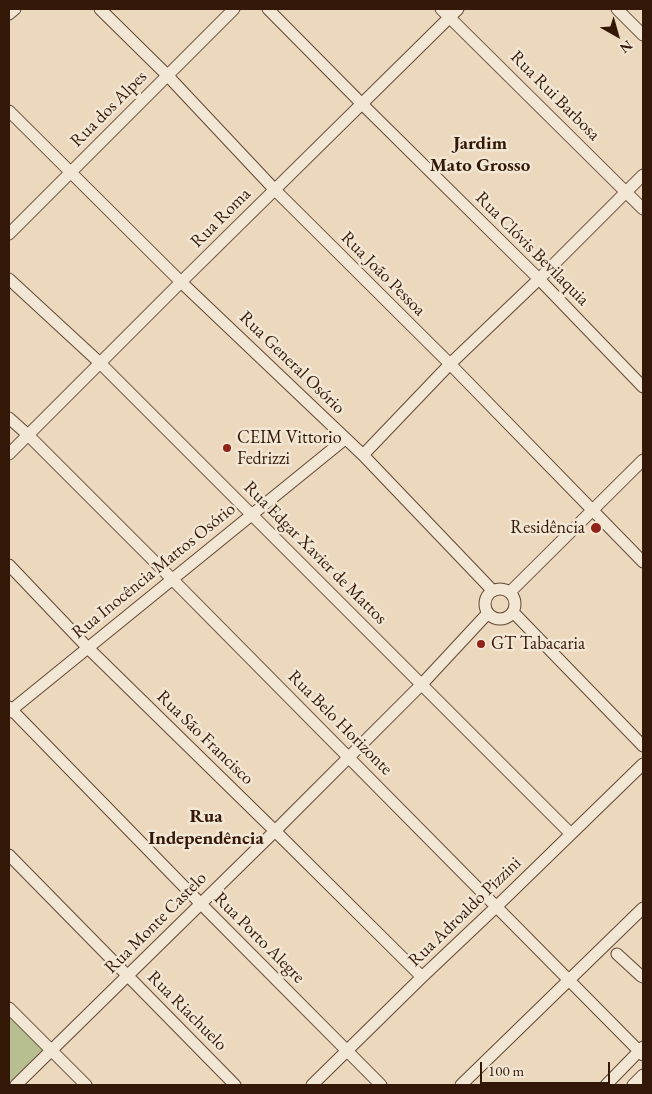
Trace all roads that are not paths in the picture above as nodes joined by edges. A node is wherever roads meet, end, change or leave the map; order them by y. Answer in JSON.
{"nodes":[{"id":1,"x":14,"y":9,"type":"edge"},
{"id":2,"x":100,"y":9,"type":"edge"},
{"id":3,"x":234,"y":9,"type":"edge"},
{"id":4,"x":268,"y":9,"type":"edge"},
{"id":5,"x":617,"y":9,"type":"edge"},
{"id":6,"x":450,"y":12,"type":"edge"},
{"id":7,"x":9,"y":14,"type":"edge"},
{"id":8,"x":643,"y":35,"type":"edge"},
{"id":9,"x":167,"y":76,"type":"junction"},
{"id":10,"x":362,"y":104,"type":"junction"},
{"id":11,"x":9,"y":111,"type":"edge"},
{"id":12,"x":70,"y":172,"type":"junction"},
{"id":13,"x":643,"y":175,"type":"edge"},
{"id":14,"x":275,"y":190,"type":"junction"},
{"id":15,"x":627,"y":192,"type":"junction"},
{"id":16,"x":643,"y":209,"type":"edge"},
{"id":17,"x":9,"y":234,"type":"edge"},
{"id":18,"x":9,"y":279,"type":"edge"},
{"id":19,"x":539,"y":279,"type":"junction"},
{"id":20,"x":181,"y":282,"type":"junction"},
{"id":21,"x":100,"y":363,"type":"junction"},
{"id":22,"x":450,"y":364,"type":"junction"},
{"id":23,"x":643,"y":387,"type":"edge"},
{"id":24,"x":9,"y":418,"type":"edge"},
{"id":25,"x":28,"y":436,"type":"junction"},
{"id":26,"x":345,"y":438,"type":"junction"},
{"id":27,"x":9,"y":454,"type":"edge"},
{"id":28,"x":363,"y":456,"type":"junction"},
{"id":29,"x":643,"y":460,"type":"edge"},
{"id":30,"x":592,"y":511,"type":"junction"},
{"id":31,"x":251,"y":515,"type":"junction"},
{"id":32,"x":643,"y":562,"type":"edge"},
{"id":33,"x":9,"y":565,"type":"edge"},
{"id":34,"x":172,"y":579,"type":"junction"},
{"id":35,"x":493,"y":591,"type":"junction"},
{"id":36,"x":510,"y":592,"type":"junction"},
{"id":37,"x":513,"y":612,"type":"junction"},
{"id":38,"x":488,"y":613,"type":"junction"},
{"id":39,"x":87,"y":647,"type":"junction"},
{"id":40,"x":422,"y":684,"type":"junction"},
{"id":41,"x":10,"y":709,"type":"edge"},
{"id":42,"x":643,"y":746,"type":"edge"},
{"id":43,"x":348,"y":756,"type":"junction"},
{"id":44,"x":643,"y":764,"type":"edge"},
{"id":45,"x":275,"y":831,"type":"junction"},
{"id":46,"x":572,"y":834,"type":"junction"},
{"id":47,"x":9,"y":855,"type":"edge"},
{"id":48,"x":200,"y":903,"type":"junction"},
{"id":49,"x":496,"y":907,"type":"junction"},
{"id":50,"x":643,"y":908,"type":"edge"},
{"id":51,"x":617,"y":954,"type":"dead end"},
{"id":52,"x":127,"y":976,"type":"junction"},
{"id":53,"x":643,"y":977,"type":"edge"},
{"id":54,"x":422,"y":978,"type":"junction"},
{"id":55,"x":569,"y":980,"type":"junction"},
{"id":56,"x":9,"y":1008,"type":"edge"},
{"id":57,"x":51,"y":1051,"type":"junction"},
{"id":58,"x":642,"y":1051,"type":"edge"},
{"id":59,"x":347,"y":1052,"type":"junction"},
{"id":60,"x":643,"y":1075,"type":"edge"},
{"id":61,"x":16,"y":1085,"type":"edge"},
{"id":62,"x":86,"y":1085,"type":"edge"},
{"id":63,"x":235,"y":1085,"type":"edge"},
{"id":64,"x":312,"y":1085,"type":"edge"},
{"id":65,"x":381,"y":1085,"type":"edge"},
{"id":66,"x":462,"y":1085,"type":"edge"},
{"id":67,"x":606,"y":1085,"type":"edge"},
{"id":68,"x":633,"y":1085,"type":"edge"}],
"edges":[{"from":1,"to":7,"type":"street"},
{"from":2,"to":9,"type":"street","name":"Rua João Pessoa"},
{"from":3,"to":9,"type":"street","name":"Rua dos Alpes"},
{"from":4,"to":10,"type":"street","name":"Rua Clóvis Bevilaquia"},
{"from":5,"to":8,"type":"street"},
{"from":6,"to":10,"type":"street","name":"Rua Roma"},
{"from":6,"to":15,"type":"street","name":"Rua Rui Barbosa"},
{"from":9,"to":12,"type":"street","name":"Rua dos Alpes"},
{"from":9,"to":14,"type":"street","name":"Rua João Pessoa"},
{"from":10,"to":14,"type":"street","name":"Rua Roma"},
{"from":10,"to":19,"type":"street","name":"Rua Clóvis Bevilaquia"},
{"from":11,"to":12,"type":"street","name":"Rua General Osório"},
{"from":12,"to":17,"type":"street","name":"Rua dos Alpes"},
{"from":12,"to":20,"type":"street","name":"Rua General Osório"},
{"from":13,"to":15,"type":"street"},
{"from":14,"to":20,"type":"street","name":"Rua Roma"},
{"from":14,"to":22,"type":"street","name":"Rua João Pessoa"},
{"from":15,"to":16,"type":"street","name":"Rua Rui Barbosa"},
{"from":15,"to":19,"type":"street"},
{"from":18,"to":21,"type":"street","name":"Rua Edgar Xavier de Mattos"},
{"from":19,"to":22,"type":"street"},
{"from":19,"to":23,"type":"street","name":"Rua Clóvis Bevilaquia"},
{"from":20,"to":21,"type":"street","name":"Rua Roma"},
{"from":20,"to":26,"type":"street","name":"Rua General Osório"},
{"from":21,"to":25,"type":"street","name":"Rua Roma"},
{"from":21,"to":31,"type":"street","name":"Rua Edgar Xavier de Mattos"},
{"from":22,"to":28,"type":"street"},
{"from":22,"to":30,"type":"street","name":"Rua João Pessoa"},
{"from":24,"to":25,"type":"street","name":"Rua Belo Horizonte"},
{"from":25,"to":27,"type":"street","name":"Rua Roma"},
{"from":25,"to":34,"type":"street","name":"Rua Belo Horizonte"},
{"from":26,"to":28,"type":"street","name":"Rua General Osório"},
{"from":26,"to":31,"type":"street","name":"Rua Inocência Mattos Osório"},
{"from":28,"to":35,"type":"street","name":"Rua General Osório"},
{"from":29,"to":30,"type":"street"},
{"from":30,"to":32,"type":"street","name":"Rua João Pessoa"},
{"from":30,"to":36,"type":"street"},
{"from":31,"to":34,"type":"street","name":"Rua Inocência Mattos Osório"},
{"from":31,"to":40,"type":"street","name":"Rua Edgar Xavier de Mattos"},
{"from":33,"to":39,"type":"street","name":"Rua São Francisco"},
{"from":34,"to":39,"type":"street","name":"Rua Inocência Mattos Osório"},
{"from":34,"to":43,"type":"street","name":"Rua Belo Horizonte"},
{"from":35,"to":36,"type":"street"},
{"from":35,"to":38,"type":"street"},
{"from":36,"to":37,"type":"street"},
{"from":37,"to":38,"type":"street"},
{"from":37,"to":42,"type":"street"},
{"from":38,"to":40,"type":"street","name":"Rua Monte Castelo"},
{"from":39,"to":41,"type":"street","name":"Rua Inocência Mattos Osório"},
{"from":39,"to":45,"type":"street","name":"Rua São Francisco"},
{"from":40,"to":43,"type":"street","name":"Rua Monte Castelo"},
{"from":40,"to":46,"type":"street","name":"Rua Edgar Xavier de Mattos"},
{"from":41,"to":48,"type":"street","name":"Rua Porto Alegre"},
{"from":43,"to":45,"type":"street","name":"Rua Monte Castelo"},
{"from":43,"to":49,"type":"street","name":"Rua Belo Horizonte"},
{"from":44,"to":46,"type":"street","name":"Rua Adroaldo Pizzini"},
{"from":45,"to":48,"type":"street","name":"Rua Monte Castelo"},
{"from":45,"to":54,"type":"street","name":"Rua São Francisco"},
{"from":46,"to":49,"type":"street","name":"Rua Adroaldo Pizzini"},
{"from":47,"to":52,"type":"street","name":"Rua Riachuelo"},
{"from":48,"to":52,"type":"street","name":"Rua Monte Castelo"},
{"from":48,"to":59,"type":"street","name":"Rua Porto Alegre"},
{"from":49,"to":54,"type":"street","name":"Rua Adroaldo Pizzini"},
{"from":49,"to":55,"type":"street","name":"Rua Belo Horizonte"},
{"from":50,"to":55,"type":"street"},
{"from":51,"to":53,"type":"street"},
{"from":52,"to":57,"type":"street","name":"Rua Monte Castelo"},
{"from":52,"to":63,"type":"street","name":"Rua Riachuelo"},
{"from":54,"to":59,"type":"street","name":"Rua Adroaldo Pizzini"},
{"from":55,"to":58,"type":"street","name":"Rua Belo Horizonte"},
{"from":55,"to":66,"type":"street"},
{"from":56,"to":57,"type":"street"},
{"from":57,"to":61,"type":"street","name":"Rua Monte Castelo"},
{"from":57,"to":62,"type":"street"},
{"from":58,"to":67,"type":"street"},
{"from":59,"to":64,"type":"street","name":"Rua Adroaldo Pizzini"},
{"from":59,"to":65,"type":"street","name":"Rua Porto Alegre"},
{"from":60,"to":68,"type":"street"}]}
